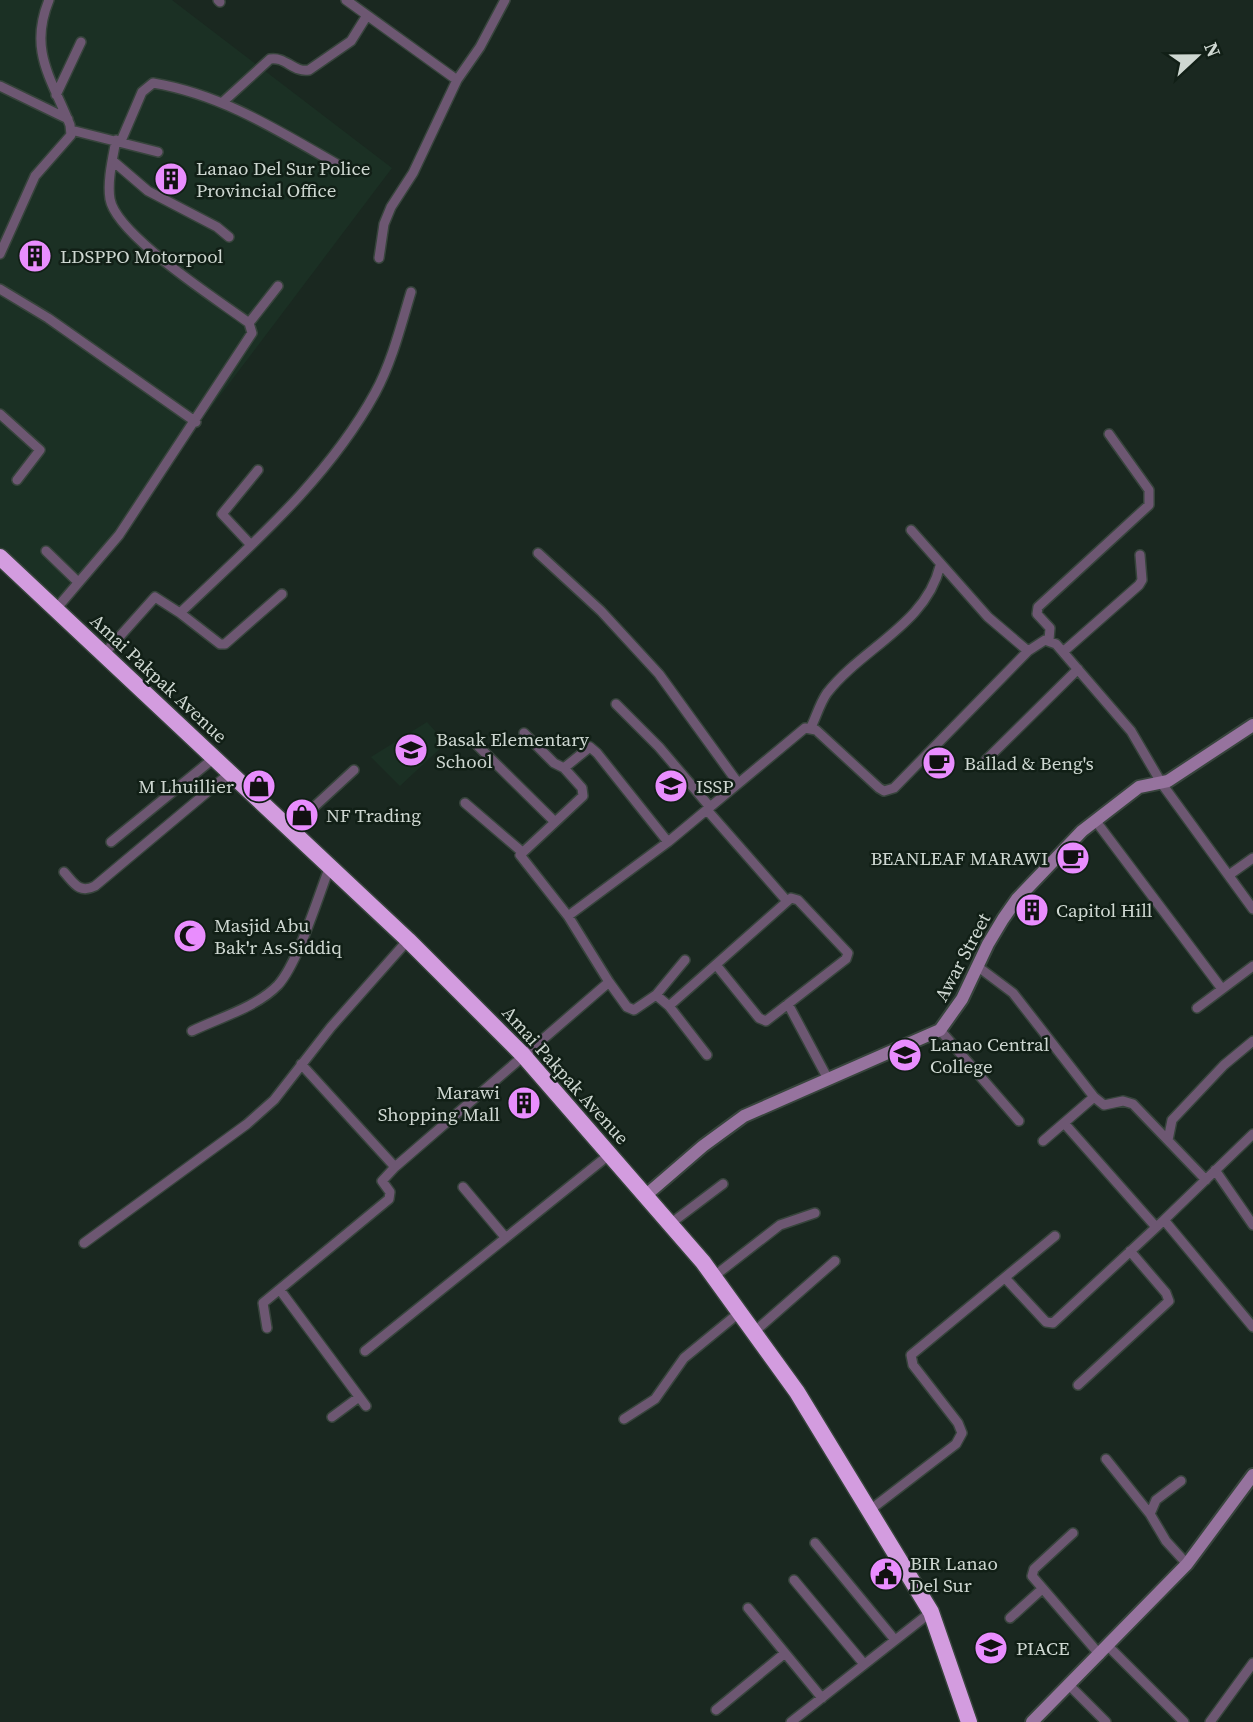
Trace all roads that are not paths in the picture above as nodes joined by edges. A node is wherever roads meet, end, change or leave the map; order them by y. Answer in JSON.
{"nodes":[{"id":1,"x":49,"y":0,"type":"edge"},
{"id":2,"x":346,"y":0,"type":"edge"},
{"id":3,"x":505,"y":0,"type":"edge"},
{"id":4,"x":366,"y":17,"type":"junction"},
{"id":5,"x":81,"y":42,"type":"dead end"},
{"id":6,"x":457,"y":80,"type":"junction"},
{"id":7,"x":0,"y":86,"type":"edge"},
{"id":8,"x":57,"y":95,"type":"junction"},
{"id":9,"x":224,"y":102,"type":"junction"},
{"id":10,"x":68,"y":119,"type":"junction"},
{"id":11,"x":71,"y":130,"type":"junction"},
{"id":12,"x":118,"y":140,"type":"junction"},
{"id":13,"x":158,"y":152,"type":"dead end"},
{"id":14,"x":113,"y":161,"type":"junction"},
{"id":15,"x":349,"y":171,"type":"dead end"},
{"id":16,"x":229,"y":236,"type":"dead end"},
{"id":17,"x":0,"y":254,"type":"edge"},
{"id":18,"x":379,"y":258,"type":"dead end"},
{"id":19,"x":278,"y":286,"type":"dead end"},
{"id":20,"x":0,"y":289,"type":"edge"},
{"id":21,"x":411,"y":292,"type":"dead end"},
{"id":22,"x":249,"y":323,"type":"junction"},
{"id":23,"x":0,"y":414,"type":"edge"},
{"id":24,"x":196,"y":422,"type":"junction"},
{"id":25,"x":1109,"y":434,"type":"dead end"},
{"id":26,"x":258,"y":470,"type":"dead end"},
{"id":27,"x":17,"y":480,"type":"dead end"},
{"id":28,"x":911,"y":530,"type":"dead end"},
{"id":29,"x":251,"y":545,"type":"junction"},
{"id":30,"x":46,"y":551,"type":"dead end"},
{"id":31,"x":538,"y":552,"type":"dead end"},
{"id":32,"x":1139,"y":555,"type":"dead end"},
{"id":33,"x":0,"y":557,"type":"edge"},
{"id":34,"x":940,"y":566,"type":"junction"},
{"id":35,"x":78,"y":582,"type":"junction"},
{"id":36,"x":282,"y":594,"type":"dead end"},
{"id":37,"x":56,"y":609,"type":"junction"},
{"id":38,"x":180,"y":613,"type":"junction"},
{"id":39,"x":1049,"y":640,"type":"junction"},
{"id":40,"x":1028,"y":651,"type":"junction"},
{"id":41,"x":1063,"y":652,"type":"junction"},
{"id":42,"x":104,"y":654,"type":"junction"},
{"id":43,"x":1078,"y":669,"type":"junction"},
{"id":44,"x":616,"y":704,"type":"dead end"},
{"id":45,"x":1253,"y":725,"type":"edge"},
{"id":46,"x":811,"y":727,"type":"junction"},
{"id":47,"x":524,"y":733,"type":"dead end"},
{"id":48,"x":477,"y":745,"type":"dead end"},
{"id":49,"x":214,"y":758,"type":"junction"},
{"id":50,"x":986,"y":760,"type":"dead end"},
{"id":51,"x":564,"y":768,"type":"junction"},
{"id":52,"x":354,"y":770,"type":"dead end"},
{"id":53,"x":230,"y":773,"type":"junction"},
{"id":54,"x":738,"y":783,"type":"junction"},
{"id":55,"x":1162,"y":784,"type":"junction"},
{"id":56,"x":466,"y":803,"type":"dead end"},
{"id":57,"x":709,"y":809,"type":"junction"},
{"id":58,"x":1095,"y":820,"type":"junction"},
{"id":59,"x":554,"y":821,"type":"junction"},
{"id":60,"x":290,"y":829,"type":"junction"},
{"id":61,"x":111,"y":842,"type":"dead end"},
{"id":62,"x":668,"y":842,"type":"junction"},
{"id":63,"x":521,"y":851,"type":"junction"},
{"id":64,"x":1253,"y":858,"type":"edge"},
{"id":65,"x":330,"y":866,"type":"junction"},
{"id":66,"x":64,"y":872,"type":"dead end"},
{"id":67,"x":1229,"y":876,"type":"junction"},
{"id":68,"x":786,"y":900,"type":"junction"},
{"id":69,"x":1252,"y":906,"type":"edge"},
{"id":70,"x":568,"y":916,"type":"junction"},
{"id":71,"x":408,"y":940,"type":"junction"},
{"id":72,"x":685,"y":960,"type":"dead end"},
{"id":73,"x":717,"y":966,"type":"junction"},
{"id":74,"x":977,"y":966,"type":"junction"},
{"id":75,"x":1253,"y":966,"type":"edge"},
{"id":76,"x":609,"y":982,"type":"junction"},
{"id":77,"x":1222,"y":989,"type":"junction"},
{"id":78,"x":656,"y":995,"type":"junction"},
{"id":79,"x":788,"y":1004,"type":"junction"},
{"id":80,"x":669,"y":1006,"type":"junction"},
{"id":81,"x":1197,"y":1008,"type":"dead end"},
{"id":82,"x":940,"y":1030,"type":"junction"},
{"id":83,"x":192,"y":1031,"type":"dead end"},
{"id":84,"x":1253,"y":1041,"type":"edge"},
{"id":85,"x":523,"y":1055,"type":"junction"},
{"id":86,"x":708,"y":1055,"type":"dead end"},
{"id":87,"x":301,"y":1064,"type":"junction"},
{"id":88,"x":828,"y":1079,"type":"junction"},
{"id":89,"x":1094,"y":1097,"type":"junction"},
{"id":90,"x":1019,"y":1121,"type":"dead end"},
{"id":91,"x":1064,"y":1123,"type":"junction"},
{"id":92,"x":1253,"y":1135,"type":"edge"},
{"id":93,"x":1168,"y":1140,"type":"junction"},
{"id":94,"x":1042,"y":1141,"type":"dead end"},
{"id":95,"x":610,"y":1154,"type":"junction"},
{"id":96,"x":395,"y":1167,"type":"junction"},
{"id":97,"x":1215,"y":1170,"type":"junction"},
{"id":98,"x":1206,"y":1180,"type":"junction"},
{"id":99,"x":723,"y":1184,"type":"dead end"},
{"id":100,"x":463,"y":1186,"type":"dead end"},
{"id":101,"x":645,"y":1196,"type":"junction"},
{"id":102,"x":815,"y":1213,"type":"dead end"},
{"id":103,"x":1164,"y":1220,"type":"junction"},
{"id":104,"x":670,"y":1224,"type":"junction"},
{"id":105,"x":1253,"y":1225,"type":"edge"},
{"id":106,"x":1156,"y":1227,"type":"junction"},
{"id":107,"x":1055,"y":1236,"type":"dead end"},
{"id":108,"x":505,"y":1237,"type":"junction"},
{"id":109,"x":84,"y":1243,"type":"dead end"},
{"id":110,"x":1130,"y":1251,"type":"junction"},
{"id":111,"x":835,"y":1261,"type":"dead end"},
{"id":112,"x":713,"y":1277,"type":"junction"},
{"id":113,"x":1006,"y":1279,"type":"junction"},
{"id":114,"x":280,"y":1290,"type":"junction"},
{"id":115,"x":740,"y":1312,"type":"junction"},
{"id":116,"x":1253,"y":1327,"type":"edge"},
{"id":117,"x":267,"y":1328,"type":"dead end"},
{"id":118,"x":754,"y":1332,"type":"junction"},
{"id":119,"x":365,"y":1351,"type":"dead end"},
{"id":120,"x":1078,"y":1385,"type":"dead end"},
{"id":121,"x":359,"y":1396,"type":"junction"},
{"id":122,"x":366,"y":1406,"type":"dead end"},
{"id":123,"x":331,"y":1417,"type":"dead end"},
{"id":124,"x":625,"y":1419,"type":"dead end"},
{"id":125,"x":1106,"y":1459,"type":"dead end"},
{"id":126,"x":1253,"y":1475,"type":"edge"},
{"id":127,"x":1181,"y":1481,"type":"dead end"},
{"id":128,"x":870,"y":1510,"type":"junction"},
{"id":129,"x":1150,"y":1514,"type":"junction"},
{"id":130,"x":1073,"y":1533,"type":"dead end"},
{"id":131,"x":815,"y":1543,"type":"dead end"},
{"id":132,"x":1187,"y":1564,"type":"junction"},
{"id":133,"x":794,"y":1580,"type":"dead end"},
{"id":134,"x":1041,"y":1590,"type":"junction"},
{"id":135,"x":748,"y":1608,"type":"dead end"},
{"id":136,"x":931,"y":1612,"type":"junction"},
{"id":137,"x":1010,"y":1618,"type":"dead end"},
{"id":138,"x":895,"y":1640,"type":"junction"},
{"id":139,"x":1104,"y":1650,"type":"junction"},
{"id":140,"x":785,"y":1653,"type":"junction"},
{"id":141,"x":1253,"y":1663,"type":"edge"},
{"id":142,"x":863,"y":1664,"type":"junction"},
{"id":143,"x":1070,"y":1686,"type":"junction"},
{"id":144,"x":822,"y":1698,"type":"junction"},
{"id":145,"x":716,"y":1710,"type":"dead end"},
{"id":146,"x":791,"y":1722,"type":"edge"},
{"id":147,"x":970,"y":1722,"type":"edge"},
{"id":148,"x":1032,"y":1722,"type":"edge"},
{"id":149,"x":1107,"y":1722,"type":"edge"},
{"id":150,"x":1184,"y":1722,"type":"edge"},
{"id":151,"x":1210,"y":1722,"type":"edge"}],
"edges":[{"from":1,"to":8,"type":"street"},
{"from":2,"to":4,"type":"street"},
{"from":3,"to":6,"type":"street"},
{"from":4,"to":6,"type":"street"},
{"from":4,"to":9,"type":"street"},
{"from":5,"to":8,"type":"street"},
{"from":6,"to":18,"type":"street"},
{"from":7,"to":10,"type":"street"},
{"from":8,"to":10,"type":"street"},
{"from":9,"to":12,"type":"street"},
{"from":9,"to":15,"type":"street"},
{"from":10,"to":11,"type":"street"},
{"from":11,"to":12,"type":"street"},
{"from":11,"to":17,"type":"street"},
{"from":12,"to":13,"type":"street"},
{"from":12,"to":14,"type":"street"},
{"from":14,"to":16,"type":"street"},
{"from":14,"to":22,"type":"street"},
{"from":19,"to":22,"type":"street"},
{"from":20,"to":24,"type":"street"},
{"from":21,"to":29,"type":"street"},
{"from":22,"to":24,"type":"street"},
{"from":23,"to":27,"type":"street"},
{"from":24,"to":35,"type":"street"},
{"from":25,"to":39,"type":"street"},
{"from":26,"to":29,"type":"street"},
{"from":28,"to":34,"type":"street"},
{"from":29,"to":38,"type":"street"},
{"from":30,"to":35,"type":"street"},
{"from":31,"to":54,"type":"street"},
{"from":32,"to":41,"type":"street"},
{"from":33,"to":37,"type":"highway","name":"Amai Pakpak Avenue"},
{"from":34,"to":40,"type":"street"},
{"from":34,"to":46,"type":"street"},
{"from":35,"to":37,"type":"street"},
{"from":36,"to":38,"type":"street"},
{"from":37,"to":42,"type":"highway","name":"Amai Pakpak Avenue"},
{"from":38,"to":42,"type":"street"},
{"from":39,"to":40,"type":"street"},
{"from":39,"to":41,"type":"street"},
{"from":40,"to":46,"type":"street"},
{"from":41,"to":43,"type":"street"},
{"from":42,"to":49,"type":"highway","name":"Amai Pakpak Avenue"},
{"from":43,"to":50,"type":"street"},
{"from":43,"to":55,"type":"street"},
{"from":44,"to":57,"type":"street"},
{"from":45,"to":55,"type":"street","name":"Awar Street"},
{"from":46,"to":54,"type":"street"},
{"from":47,"to":51,"type":"street"},
{"from":48,"to":59,"type":"street"},
{"from":49,"to":53,"type":"highway","name":"Amai Pakpak Avenue"},
{"from":49,"to":61,"type":"street"},
{"from":51,"to":59,"type":"street"},
{"from":51,"to":62,"type":"street"},
{"from":52,"to":60,"type":"street"},
{"from":53,"to":60,"type":"highway","name":"Amai Pakpak Avenue"},
{"from":53,"to":66,"type":"street"},
{"from":54,"to":57,"type":"street"},
{"from":55,"to":58,"type":"street","name":"Awar Street"},
{"from":55,"to":67,"type":"street"},
{"from":56,"to":63,"type":"street"},
{"from":57,"to":62,"type":"street"},
{"from":57,"to":68,"type":"street"},
{"from":58,"to":74,"type":"street","name":"Awar Street"},
{"from":58,"to":77,"type":"street"},
{"from":59,"to":63,"type":"street"},
{"from":60,"to":65,"type":"highway","name":"Amai Pakpak Avenue"},
{"from":62,"to":70,"type":"street"},
{"from":63,"to":70,"type":"street"},
{"from":64,"to":67,"type":"street"},
{"from":65,"to":71,"type":"highway","name":"Amai Pakpak Avenue"},
{"from":65,"to":83,"type":"street"},
{"from":67,"to":69,"type":"street"},
{"from":68,"to":73,"type":"street"},
{"from":68,"to":79,"type":"street"},
{"from":70,"to":76,"type":"street"},
{"from":71,"to":85,"type":"highway","name":"Amai Pakpak Avenue"},
{"from":71,"to":87,"type":"street"},
{"from":72,"to":78,"type":"street"},
{"from":73,"to":79,"type":"street"},
{"from":73,"to":80,"type":"street"},
{"from":74,"to":82,"type":"street","name":"Awar Street"},
{"from":74,"to":89,"type":"street"},
{"from":75,"to":77,"type":"street"},
{"from":76,"to":78,"type":"street"},
{"from":76,"to":85,"type":"street"},
{"from":77,"to":81,"type":"street"},
{"from":78,"to":80,"type":"street"},
{"from":79,"to":88,"type":"street"},
{"from":80,"to":86,"type":"street"},
{"from":82,"to":88,"type":"street","name":"Awar Street"},
{"from":82,"to":90,"type":"street"},
{"from":84,"to":93,"type":"street"},
{"from":85,"to":95,"type":"highway","name":"Amai Pakpak Avenue"},
{"from":85,"to":96,"type":"street"},
{"from":87,"to":96,"type":"street"},
{"from":87,"to":109,"type":"street"},
{"from":88,"to":101,"type":"street","name":"Awar Street"},
{"from":89,"to":91,"type":"street"},
{"from":89,"to":93,"type":"street"},
{"from":91,"to":94,"type":"street"},
{"from":91,"to":106,"type":"street"},
{"from":92,"to":97,"type":"street"},
{"from":93,"to":98,"type":"street"},
{"from":95,"to":101,"type":"highway","name":"Amai Pakpak Avenue"},
{"from":95,"to":108,"type":"street"},
{"from":96,"to":114,"type":"street"},
{"from":97,"to":98,"type":"street"},
{"from":97,"to":105,"type":"street"},
{"from":98,"to":103,"type":"street"},
{"from":99,"to":104,"type":"street"},
{"from":100,"to":108,"type":"street"},
{"from":101,"to":104,"type":"highway","name":"Amai Pakpak Avenue"},
{"from":102,"to":112,"type":"street"},
{"from":103,"to":106,"type":"street"},
{"from":103,"to":116,"type":"street"},
{"from":104,"to":112,"type":"highway","name":"Amai Pakpak Avenue"},
{"from":106,"to":110,"type":"street"},
{"from":107,"to":113,"type":"street"},
{"from":108,"to":119,"type":"street"},
{"from":110,"to":113,"type":"street"},
{"from":110,"to":120,"type":"street"},
{"from":111,"to":118,"type":"street"},
{"from":112,"to":115,"type":"highway","name":"Amai Pakpak Avenue"},
{"from":113,"to":128,"type":"street"},
{"from":114,"to":117,"type":"street"},
{"from":114,"to":121,"type":"street"},
{"from":115,"to":118,"type":"highway","name":"Amai Pakpak Avenue"},
{"from":115,"to":124,"type":"street"},
{"from":118,"to":128,"type":"highway","name":"Amai Pakpak Avenue"},
{"from":121,"to":122,"type":"street"},
{"from":121,"to":123,"type":"street"},
{"from":125,"to":129,"type":"street"},
{"from":126,"to":132,"type":"street"},
{"from":127,"to":129,"type":"street"},
{"from":128,"to":136,"type":"highway","name":"Amai Pakpak Avenue"},
{"from":129,"to":132,"type":"street"},
{"from":130,"to":134,"type":"street"},
{"from":131,"to":138,"type":"street"},
{"from":132,"to":139,"type":"street"},
{"from":133,"to":142,"type":"street"},
{"from":134,"to":137,"type":"street"},
{"from":134,"to":139,"type":"street"},
{"from":135,"to":140,"type":"street"},
{"from":136,"to":138,"type":"street"},
{"from":136,"to":147,"type":"highway","name":"Amai Pakpak Avenue"},
{"from":138,"to":142,"type":"street"},
{"from":139,"to":143,"type":"street"},
{"from":139,"to":150,"type":"street"},
{"from":140,"to":144,"type":"street"},
{"from":140,"to":145,"type":"street"},
{"from":141,"to":151,"type":"street"},
{"from":142,"to":144,"type":"street"},
{"from":143,"to":148,"type":"street"},
{"from":143,"to":149,"type":"street"},
{"from":144,"to":146,"type":"street"}]}
